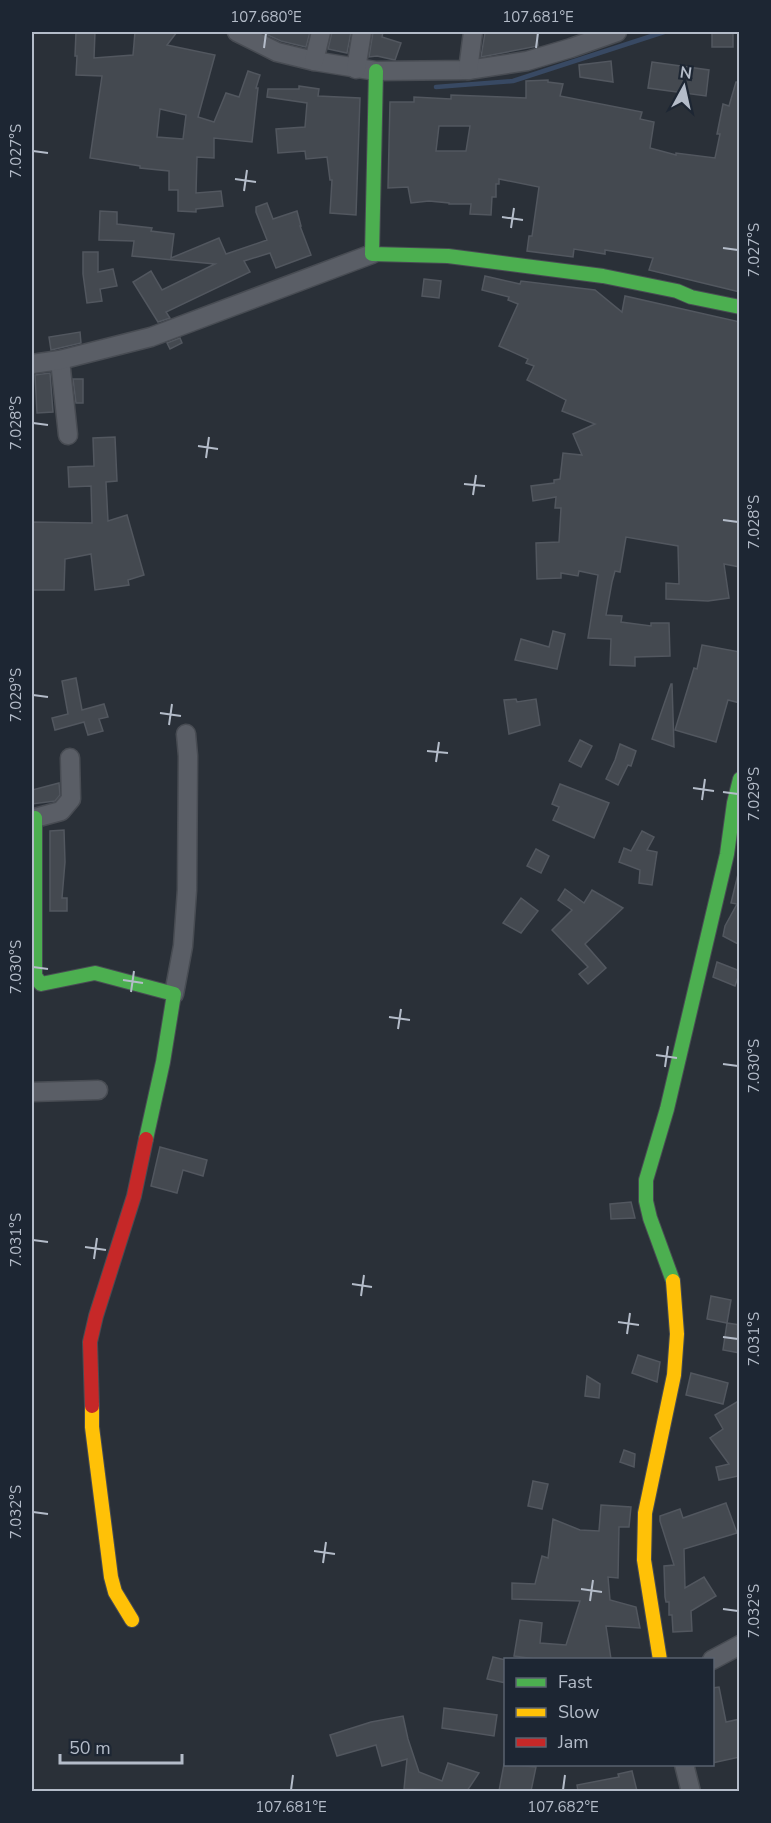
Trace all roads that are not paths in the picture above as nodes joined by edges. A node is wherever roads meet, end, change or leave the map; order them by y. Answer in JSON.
{"nodes":[{"id":1,"x":237,"y":32,"type":"edge"},
{"id":2,"x":321,"y":32,"type":"edge"},
{"id":3,"x":363,"y":32,"type":"edge"},
{"id":4,"x":473,"y":32,"type":"edge"},
{"id":5,"x":617,"y":32,"type":"edge"},
{"id":6,"x":314,"y":61,"type":"junction"},
{"id":7,"x":356,"y":69,"type":"junction"},
{"id":8,"x":468,"y":70,"type":"junction"},
{"id":9,"x":376,"y":74,"type":"junction"},
{"id":10,"x":372,"y":255,"type":"junction"},
{"id":11,"x":740,"y":307,"type":"edge"},
{"id":12,"x":60,"y":360,"type":"junction"},
{"id":13,"x":32,"y":364,"type":"edge"},
{"id":14,"x":68,"y":435,"type":"dead end"},
{"id":15,"x":186,"y":734,"type":"dead end"},
{"id":16,"x":70,"y":758,"type":"dead end"},
{"id":17,"x":740,"y":779,"type":"edge"},
{"id":18,"x":33,"y":818,"type":"edge"},
{"id":19,"x":174,"y":994,"type":"junction"},
{"id":20,"x":98,"y":1090,"type":"dead end"},
{"id":21,"x":32,"y":1092,"type":"edge"},
{"id":22,"x":132,"y":1620,"type":"dead end"},
{"id":23,"x":740,"y":1645,"type":"edge"},
{"id":24,"x":660,"y":1658,"type":"edge"},
{"id":25,"x":714,"y":1659,"type":"edge"},
{"id":26,"x":685,"y":1766,"type":"edge"},
{"id":27,"x":691,"y":1791,"type":"edge"}],
"edges":[{"from":1,"to":6,"type":"street"},
{"from":2,"to":6,"type":"street"},
{"from":3,"to":7,"type":"street"},
{"from":4,"to":8,"type":"street"},
{"from":5,"to":8,"type":"street"},
{"from":6,"to":7,"type":"street"},
{"from":7,"to":9,"type":"street"},
{"from":8,"to":9,"type":"street"},
{"from":9,"to":10,"type":"street"},
{"from":10,"to":11,"type":"street"},
{"from":10,"to":12,"type":"street"},
{"from":12,"to":13,"type":"street"},
{"from":12,"to":14,"type":"street"},
{"from":15,"to":19,"type":"street"},
{"from":16,"to":18,"type":"street"},
{"from":17,"to":24,"type":"street"},
{"from":18,"to":19,"type":"street"},
{"from":19,"to":22,"type":"street"},
{"from":20,"to":21,"type":"street"},
{"from":23,"to":25,"type":"street"},
{"from":26,"to":27,"type":"street"}]}
